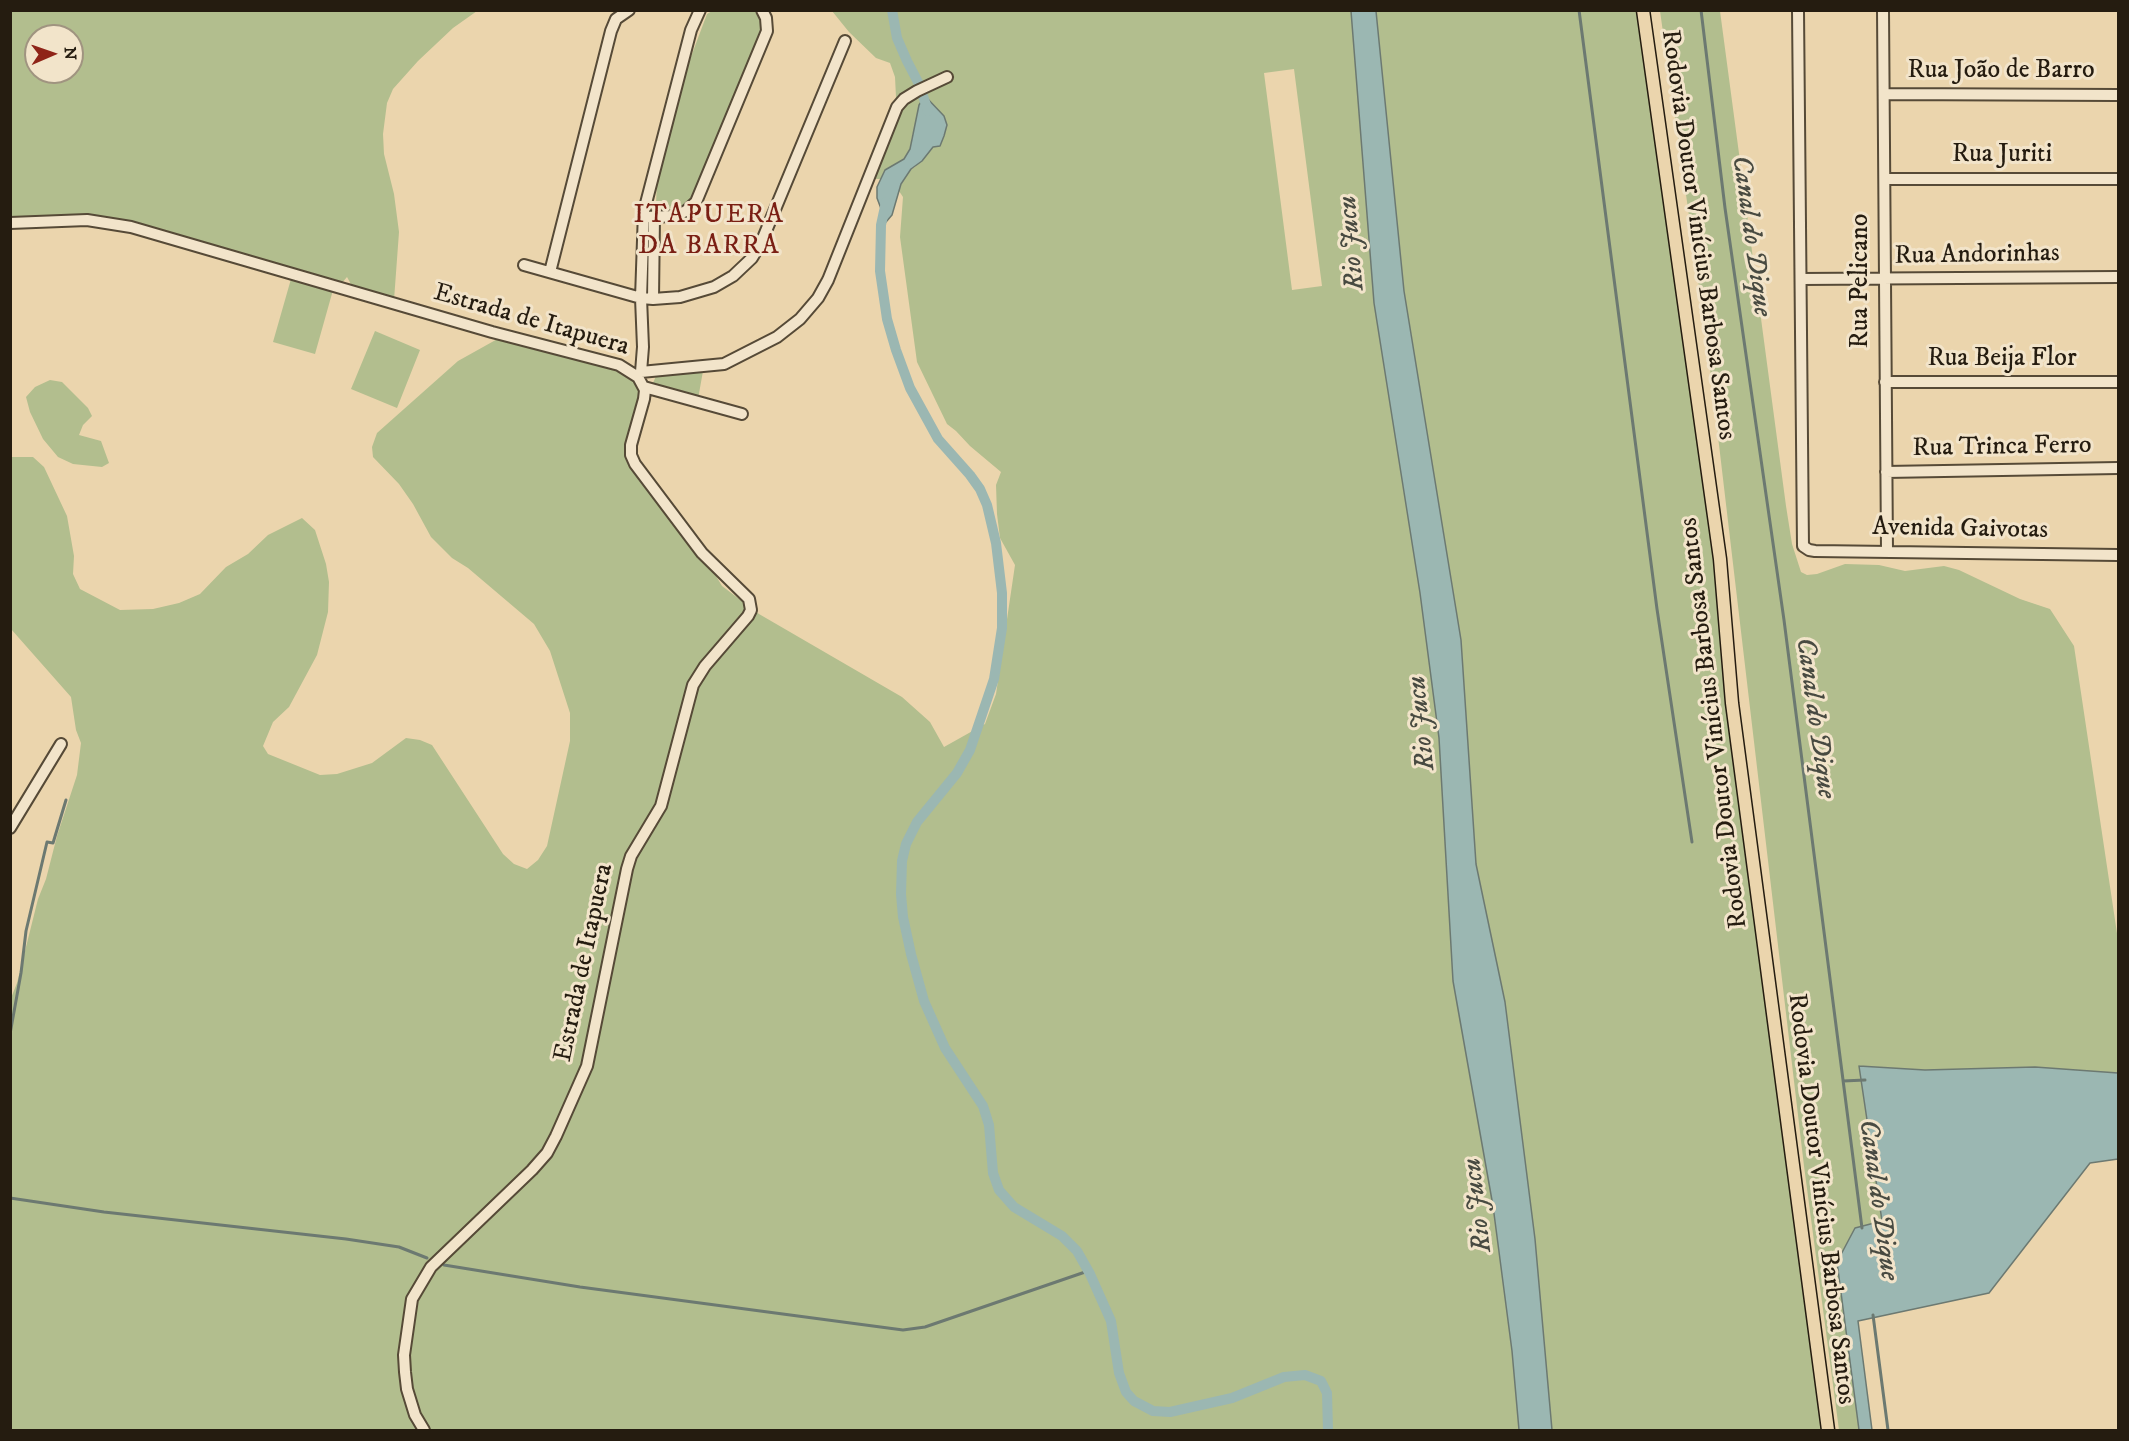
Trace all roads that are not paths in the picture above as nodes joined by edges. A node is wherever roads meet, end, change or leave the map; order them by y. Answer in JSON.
{"nodes":[{"id":1,"x":629,"y":10,"type":"edge"},
{"id":2,"x":700,"y":10,"type":"edge"},
{"id":3,"x":762,"y":10,"type":"edge"},
{"id":4,"x":1642,"y":10,"type":"edge"},
{"id":5,"x":1798,"y":10,"type":"edge"},
{"id":6,"x":1883,"y":10,"type":"edge"},
{"id":7,"x":845,"y":42,"type":"dead end"},
{"id":8,"x":947,"y":77,"type":"dead end"},
{"id":9,"x":1884,"y":94,"type":"junction"},
{"id":10,"x":2118,"y":95,"type":"edge"},
{"id":11,"x":1885,"y":179,"type":"junction"},
{"id":12,"x":2118,"y":179,"type":"edge"},
{"id":13,"x":648,"y":217,"type":"junction"},
{"id":14,"x":10,"y":223,"type":"edge"},
{"id":15,"x":524,"y":265,"type":"dead end"},
{"id":16,"x":550,"y":272,"type":"junction"},
{"id":17,"x":2118,"y":277,"type":"edge"},
{"id":18,"x":1801,"y":279,"type":"junction"},
{"id":19,"x":1885,"y":280,"type":"junction"},
{"id":20,"x":641,"y":298,"type":"junction"},
{"id":21,"x":653,"y":299,"type":"junction"},
{"id":22,"x":641,"y":379,"type":"junction"},
{"id":23,"x":1885,"y":382,"type":"junction"},
{"id":24,"x":2118,"y":382,"type":"edge"},
{"id":25,"x":742,"y":414,"type":"dead end"},
{"id":26,"x":2118,"y":468,"type":"edge"},
{"id":27,"x":1886,"y":472,"type":"junction"},
{"id":28,"x":1887,"y":552,"type":"junction"},
{"id":29,"x":2118,"y":555,"type":"edge"},
{"id":30,"x":61,"y":744,"type":"dead end"},
{"id":31,"x":10,"y":828,"type":"edge"},
{"id":32,"x":424,"y":1431,"type":"edge"},
{"id":33,"x":1828,"y":1431,"type":"edge"}],
"edges":[{"from":1,"to":16,"type":"street"},
{"from":2,"to":13,"type":"street"},
{"from":3,"to":13,"type":"street"},
{"from":4,"to":33,"type":"main road","name":"Rodovia Doutor Vinícius Barbosa Santos"},
{"from":5,"to":18,"type":"street"},
{"from":6,"to":9,"type":"street","name":"Rua Pelicano"},
{"from":7,"to":21,"type":"street"},
{"from":8,"to":22,"type":"street"},
{"from":9,"to":10,"type":"street","name":"Rua João de Barro"},
{"from":9,"to":11,"type":"street","name":"Rua Pelicano"},
{"from":11,"to":12,"type":"street","name":"Rua Juriti"},
{"from":11,"to":19,"type":"street","name":"Rua Pelicano"},
{"from":13,"to":20,"type":"street"},
{"from":13,"to":21,"type":"street"},
{"from":14,"to":22,"type":"street","name":"Estrada de Itapuera"},
{"from":15,"to":16,"type":"street"},
{"from":16,"to":20,"type":"street"},
{"from":17,"to":19,"type":"street","name":"Rua Andorinhas"},
{"from":18,"to":19,"type":"street","name":"Rua Andorinhas"},
{"from":18,"to":28,"type":"street","name":"Avenida Gaivotas"},
{"from":19,"to":23,"type":"street","name":"Rua Pelicano"},
{"from":20,"to":21,"type":"street"},
{"from":20,"to":22,"type":"street"},
{"from":22,"to":25,"type":"street"},
{"from":22,"to":32,"type":"street","name":"Estrada de Itapuera"},
{"from":23,"to":24,"type":"street","name":"Rua Beija Flor"},
{"from":23,"to":27,"type":"street","name":"Rua Pelicano"},
{"from":26,"to":27,"type":"street","name":"Rua Trinca Ferro"},
{"from":27,"to":28,"type":"street","name":"Rua Pelicano"},
{"from":28,"to":29,"type":"street","name":"Avenida Gaivotas"},
{"from":30,"to":31,"type":"street"}]}
